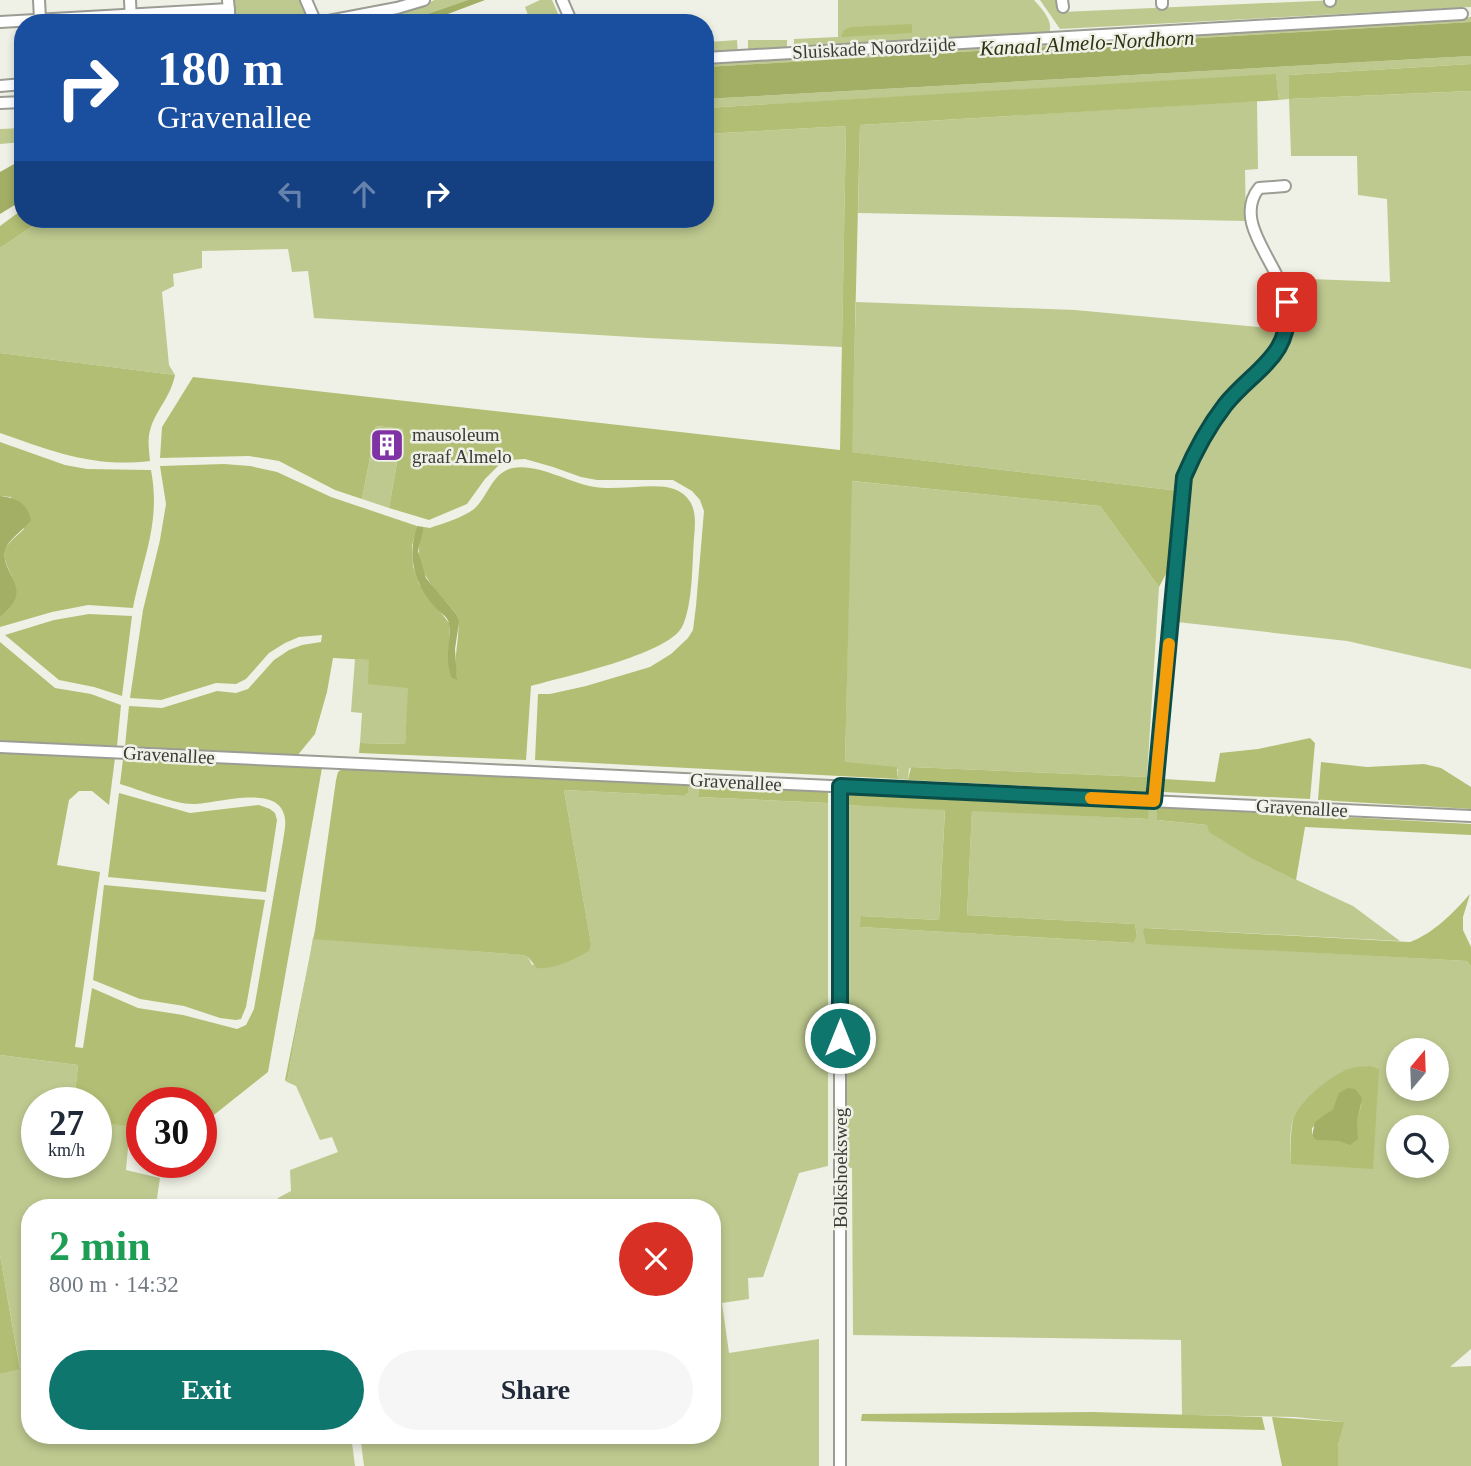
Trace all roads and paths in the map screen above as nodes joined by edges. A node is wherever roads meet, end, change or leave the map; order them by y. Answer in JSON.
{"nodes":[{"id":1,"x":424,"y":0,"type":"edge"},
{"id":2,"x":229,"y":12,"type":"edge"},
{"id":3,"x":204,"y":14,"type":"edge"},
{"id":4,"x":365,"y":14,"type":"edge"},
{"id":5,"x":1462,"y":14,"type":"dead end"},
{"id":6,"x":714,"y":57,"type":"edge"},
{"id":7,"x":1285,"y":186,"type":"dead end"},
{"id":8,"x":0,"y":747,"type":"edge"},
{"id":9,"x":840,"y":786,"type":"junction"},
{"id":10,"x":1154,"y":801,"type":"junction"},
{"id":11,"x":1471,"y":816,"type":"edge"},
{"id":12,"x":840,"y":1466,"type":"edge"}],
"edges":[{"from":1,"to":4,"type":"street"},
{"from":2,"to":3,"type":"street"},
{"from":5,"to":6,"type":"street","name":"Sluiskade Noordzijde"},
{"from":7,"to":10,"type":"street"},
{"from":8,"to":9,"type":"street","name":"Gravenallee"},
{"from":9,"to":10,"type":"street","name":"Gravenallee"},
{"from":9,"to":12,"type":"street","name":"Bolkshoeksweg"},
{"from":10,"to":11,"type":"street","name":"Gravenallee"}]}
